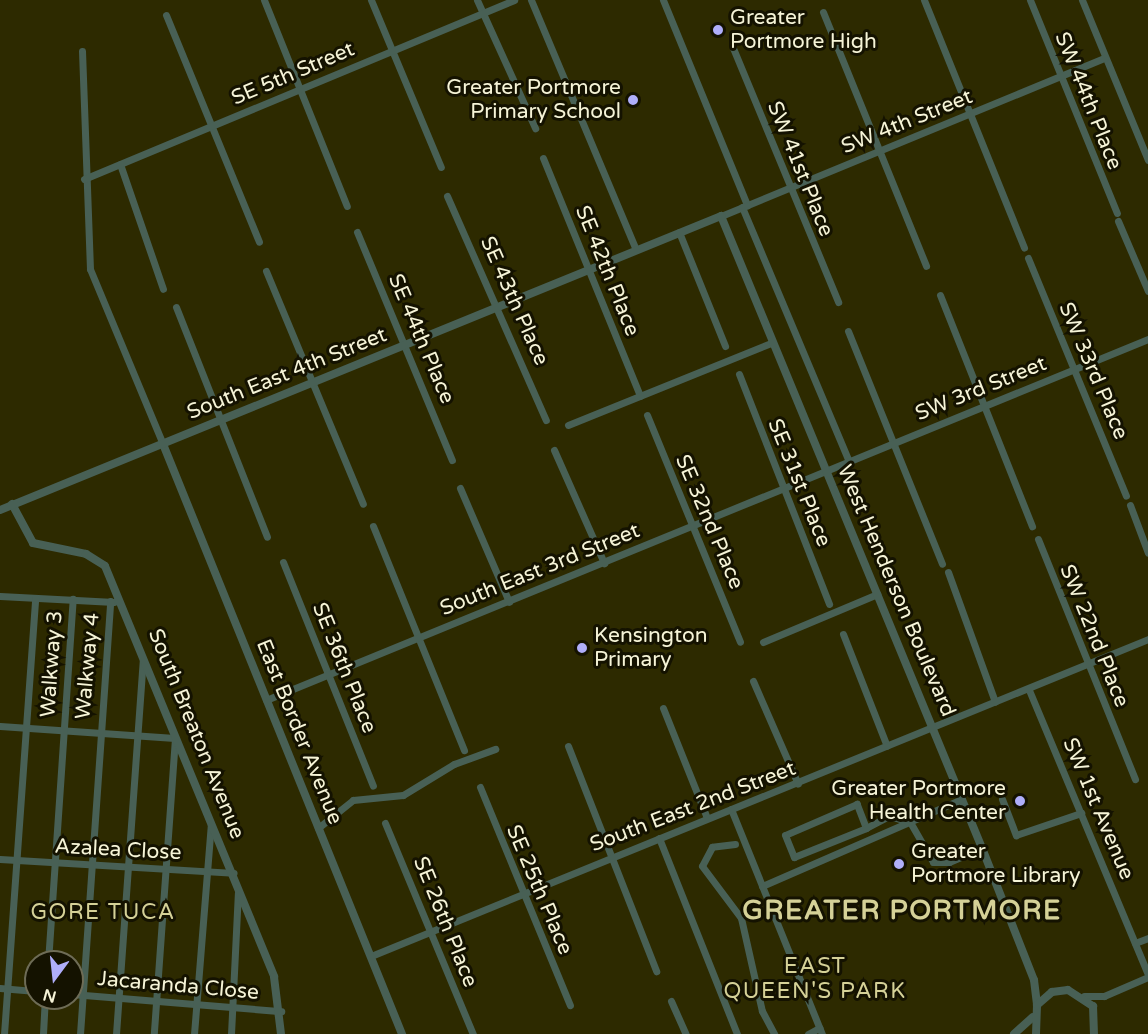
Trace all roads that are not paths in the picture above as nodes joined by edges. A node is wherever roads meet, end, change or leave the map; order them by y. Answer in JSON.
{"nodes":[{"id":1,"x":264,"y":0,"type":"edge"},
{"id":2,"x":371,"y":0,"type":"edge"},
{"id":3,"x":477,"y":0,"type":"edge"},
{"id":4,"x":514,"y":0,"type":"edge"},
{"id":5,"x":531,"y":0,"type":"edge"},
{"id":6,"x":663,"y":0,"type":"edge"},
{"id":7,"x":924,"y":0,"type":"edge"},
{"id":8,"x":1030,"y":0,"type":"edge"},
{"id":9,"x":1082,"y":0,"type":"edge"},
{"id":10,"x":823,"y":12,"type":"dead end"},
{"id":11,"x":482,"y":13,"type":"junction"},
{"id":12,"x":166,"y":15,"type":"dead end"},
{"id":13,"x":733,"y":48,"type":"dead end"},
{"id":14,"x":82,"y":51,"type":"dead end"},
{"id":15,"x":391,"y":51,"type":"junction"},
{"id":16,"x":1105,"y":58,"type":"junction"},
{"id":17,"x":1059,"y":78,"type":"junction"},
{"id":18,"x":300,"y":89,"type":"junction"},
{"id":19,"x":969,"y":114,"type":"junction"},
{"id":20,"x":210,"y":127,"type":"junction"},
{"id":21,"x":535,"y":128,"type":"dead end"},
{"id":22,"x":880,"y":149,"type":"junction"},
{"id":23,"x":543,"y":158,"type":"dead end"},
{"id":24,"x":1148,"y":160,"type":"edge"},
{"id":25,"x":120,"y":164,"type":"junction"},
{"id":26,"x":441,"y":167,"type":"dead end"},
{"id":27,"x":84,"y":179,"type":"junction"},
{"id":28,"x":788,"y":188,"type":"junction"},
{"id":29,"x":447,"y":196,"type":"dead end"},
{"id":30,"x":347,"y":206,"type":"dead end"},
{"id":31,"x":744,"y":206,"type":"junction"},
{"id":32,"x":721,"y":216,"type":"junction"},
{"id":33,"x":357,"y":232,"type":"dead end"},
{"id":34,"x":679,"y":232,"type":"junction"},
{"id":35,"x":259,"y":242,"type":"dead end"},
{"id":36,"x":1024,"y":248,"type":"dead end"},
{"id":37,"x":636,"y":250,"type":"junction"},
{"id":38,"x":1028,"y":258,"type":"dead end"},
{"id":39,"x":926,"y":266,"type":"dead end"},
{"id":40,"x":266,"y":271,"type":"dead end"},
{"id":41,"x":588,"y":272,"type":"junction"},
{"id":42,"x":163,"y":289,"type":"dead end"},
{"id":43,"x":1148,"y":291,"type":"edge"},
{"id":44,"x":940,"y":295,"type":"dead end"},
{"id":45,"x":837,"y":302,"type":"dead end"},
{"id":46,"x":177,"y":307,"type":"dead end"},
{"id":47,"x":498,"y":307,"type":"junction"},
{"id":48,"x":848,"y":331,"type":"dead end"},
{"id":49,"x":1148,"y":339,"type":"edge"},
{"id":50,"x":773,"y":342,"type":"junction"},
{"id":51,"x":405,"y":345,"type":"junction"},
{"id":52,"x":725,"y":346,"type":"dead end"},
{"id":53,"x":1075,"y":369,"type":"junction"},
{"id":54,"x":738,"y":374,"type":"dead end"},
{"id":55,"x":314,"y":383,"type":"junction"},
{"id":56,"x":640,"y":396,"type":"junction"},
{"id":57,"x":984,"y":407,"type":"junction"},
{"id":58,"x":647,"y":415,"type":"dead end"},
{"id":59,"x":225,"y":418,"type":"junction"},
{"id":60,"x":546,"y":420,"type":"dead end"},
{"id":61,"x":568,"y":425,"type":"dead end"},
{"id":62,"x":893,"y":443,"type":"junction"},
{"id":63,"x":162,"y":444,"type":"junction"},
{"id":64,"x":554,"y":450,"type":"dead end"},
{"id":65,"x":452,"y":460,"type":"dead end"},
{"id":66,"x":849,"y":462,"type":"junction"},
{"id":67,"x":827,"y":472,"type":"junction"},
{"id":68,"x":460,"y":488,"type":"dead end"},
{"id":69,"x":782,"y":489,"type":"junction"},
{"id":70,"x":1126,"y":496,"type":"dead end"},
{"id":71,"x":12,"y":504,"type":"junction"},
{"id":72,"x":363,"y":504,"type":"dead end"},
{"id":73,"x":1130,"y":505,"type":"dead end"},
{"id":74,"x":0,"y":510,"type":"edge"},
{"id":75,"x":373,"y":526,"type":"dead end"},
{"id":76,"x":1032,"y":526,"type":"dead end"},
{"id":77,"x":690,"y":527,"type":"junction"},
{"id":78,"x":267,"y":537,"type":"dead end"},
{"id":79,"x":1038,"y":539,"type":"dead end"},
{"id":80,"x":1148,"y":553,"type":"edge"},
{"id":81,"x":283,"y":562,"type":"dead end"},
{"id":82,"x":604,"y":563,"type":"junction"},
{"id":83,"x":942,"y":564,"type":"dead end"},
{"id":84,"x":948,"y":572,"type":"dead end"},
{"id":85,"x":877,"y":594,"type":"junction"},
{"id":86,"x":0,"y":596,"type":"edge"},
{"id":87,"x":35,"y":597,"type":"junction"},
{"id":88,"x":73,"y":599,"type":"junction"},
{"id":89,"x":110,"y":601,"type":"junction"},
{"id":90,"x":510,"y":602,"type":"junction"},
{"id":91,"x":122,"y":604,"type":"junction"},
{"id":92,"x":829,"y":604,"type":"dead end"},
{"id":93,"x":843,"y":633,"type":"dead end"},
{"id":94,"x":418,"y":637,"type":"junction"},
{"id":95,"x":1148,"y":639,"type":"edge"},
{"id":96,"x":740,"y":642,"type":"dead end"},
{"id":97,"x":763,"y":642,"type":"dead end"},
{"id":98,"x":143,"y":653,"type":"junction"},
{"id":99,"x":1090,"y":664,"type":"junction"},
{"id":100,"x":329,"y":674,"type":"junction"},
{"id":101,"x":753,"y":681,"type":"dead end"},
{"id":102,"x":1029,"y":690,"type":"junction"},
{"id":103,"x":266,"y":700,"type":"junction"},
{"id":104,"x":995,"y":702,"type":"junction"},
{"id":105,"x":663,"y":708,"type":"dead end"},
{"id":106,"x":0,"y":726,"type":"edge"},
{"id":107,"x":933,"y":727,"type":"junction"},
{"id":108,"x":26,"y":728,"type":"junction"},
{"id":109,"x":64,"y":730,"type":"junction"},
{"id":110,"x":99,"y":733,"type":"junction"},
{"id":111,"x":138,"y":736,"type":"junction"},
{"id":112,"x":175,"y":738,"type":"junction"},
{"id":113,"x":568,"y":746,"type":"dead end"},
{"id":114,"x":887,"y":746,"type":"junction"},
{"id":115,"x":495,"y":749,"type":"dead end"},
{"id":116,"x":464,"y":750,"type":"dead end"},
{"id":117,"x":1135,"y":779,"type":"dead end"},
{"id":118,"x":798,"y":784,"type":"junction"},
{"id":119,"x":373,"y":786,"type":"dead end"},
{"id":120,"x":480,"y":787,"type":"dead end"},
{"id":121,"x":962,"y":799,"type":"junction"},
{"id":122,"x":1002,"y":799,"type":"dead end"},
{"id":123,"x":730,"y":809,"type":"junction"},
{"id":124,"x":1081,"y":813,"type":"junction"},
{"id":125,"x":707,"y":818,"type":"junction"},
{"id":126,"x":212,"y":821,"type":"junction"},
{"id":127,"x":910,"y":822,"type":"junction"},
{"id":128,"x":386,"y":823,"type":"dead end"},
{"id":129,"x":318,"y":828,"type":"junction"},
{"id":130,"x":866,"y":828,"type":"junction"},
{"id":131,"x":659,"y":838,"type":"junction"},
{"id":132,"x":735,"y":844,"type":"dead end"},
{"id":133,"x":982,"y":848,"type":"junction"},
{"id":134,"x":613,"y":856,"type":"junction"},
{"id":135,"x":794,"y":857,"type":"junction"},
{"id":136,"x":0,"y":859,"type":"edge"},
{"id":137,"x":18,"y":861,"type":"junction"},
{"id":138,"x":56,"y":863,"type":"junction"},
{"id":139,"x":91,"y":865,"type":"junction"},
{"id":140,"x":129,"y":867,"type":"junction"},
{"id":141,"x":166,"y":870,"type":"junction"},
{"id":142,"x":799,"y":870,"type":"junction"},
{"id":143,"x":205,"y":872,"type":"junction"},
{"id":144,"x":234,"y":873,"type":"junction"},
{"id":145,"x":762,"y":886,"type":"junction"},
{"id":146,"x":239,"y":887,"type":"junction"},
{"id":147,"x":523,"y":894,"type":"junction"},
{"id":148,"x":431,"y":931,"type":"junction"},
{"id":149,"x":1148,"y":938,"type":"edge"},
{"id":150,"x":1136,"y":943,"type":"junction"},
{"id":151,"x":49,"y":950,"type":"edge"},
{"id":152,"x":370,"y":956,"type":"junction"},
{"id":153,"x":656,"y":971,"type":"dead end"},
{"id":154,"x":1148,"y":976,"type":"edge"},
{"id":155,"x":84,"y":979,"type":"edge"},
{"id":156,"x":1034,"y":980,"type":"junction"},
{"id":157,"x":3,"y":988,"type":"edge"},
{"id":158,"x":24,"y":990,"type":"edge"},
{"id":159,"x":1052,"y":992,"type":"junction"},
{"id":160,"x":84,"y":995,"type":"edge"},
{"id":161,"x":1084,"y":996,"type":"junction"},
{"id":162,"x":1104,"y":996,"type":"junction"},
{"id":163,"x":119,"y":997,"type":"junction"},
{"id":164,"x":671,"y":1000,"type":"dead end"},
{"id":165,"x":156,"y":1001,"type":"junction"},
{"id":166,"x":196,"y":1004,"type":"junction"},
{"id":167,"x":570,"y":1005,"type":"dead end"},
{"id":168,"x":1038,"y":1005,"type":"junction"},
{"id":169,"x":233,"y":1007,"type":"junction"},
{"id":170,"x":44,"y":1010,"type":"edge"},
{"id":171,"x":82,"y":1010,"type":"edge"},
{"id":172,"x":281,"y":1011,"type":"junction"},
{"id":173,"x":1095,"y":1012,"type":"junction"},
{"id":174,"x":1033,"y":1017,"type":"junction"},
{"id":175,"x":821,"y":1031,"type":"edge"},
{"id":176,"x":4,"y":1034,"type":"edge"},
{"id":177,"x":43,"y":1034,"type":"edge"},
{"id":178,"x":80,"y":1034,"type":"edge"},
{"id":179,"x":116,"y":1034,"type":"edge"},
{"id":180,"x":154,"y":1034,"type":"edge"},
{"id":181,"x":194,"y":1034,"type":"edge"},
{"id":182,"x":231,"y":1034,"type":"edge"},
{"id":183,"x":281,"y":1034,"type":"edge"},
{"id":184,"x":402,"y":1034,"type":"edge"},
{"id":185,"x":473,"y":1034,"type":"edge"},
{"id":186,"x":686,"y":1034,"type":"edge"},
{"id":187,"x":737,"y":1034,"type":"edge"},
{"id":188,"x":774,"y":1034,"type":"edge"},
{"id":189,"x":808,"y":1034,"type":"edge"},
{"id":190,"x":1014,"y":1034,"type":"edge"},
{"id":191,"x":1036,"y":1034,"type":"edge"},
{"id":192,"x":1094,"y":1034,"type":"edge"}],
"edges":[{"from":1,"to":18,"type":"street"},
{"from":2,"to":15,"type":"street"},
{"from":3,"to":11,"type":"street"},
{"from":4,"to":11,"type":"street","name":"SE 5th Street"},
{"from":5,"to":37,"type":"street"},
{"from":6,"to":31,"type":"street"},
{"from":7,"to":19,"type":"street"},
{"from":8,"to":17,"type":"street","name":"SW 44th Place"},
{"from":9,"to":16,"type":"street"},
{"from":10,"to":22,"type":"street"},
{"from":11,"to":15,"type":"street","name":"SE 5th Street"},
{"from":11,"to":21,"type":"street"},
{"from":12,"to":20,"type":"street"},
{"from":13,"to":28,"type":"street","name":"SW 41st Place"},
{"from":14,"to":27,"type":"street"},
{"from":15,"to":18,"type":"street","name":"SE 5th Street"},
{"from":15,"to":26,"type":"street"},
{"from":16,"to":17,"type":"street","name":"SW 4th Street"},
{"from":16,"to":24,"type":"street"},
{"from":17,"to":19,"type":"street","name":"SW 4th Street"},
{"from":17,"to":43,"type":"street","name":"SW 44th Place"},
{"from":18,"to":20,"type":"street","name":"SE 5th Street"},
{"from":18,"to":30,"type":"street"},
{"from":19,"to":22,"type":"street","name":"SW 4th Street"},
{"from":19,"to":36,"type":"street"},
{"from":20,"to":25,"type":"street","name":"SE 5th Street"},
{"from":20,"to":35,"type":"street"},
{"from":22,"to":28,"type":"street","name":"SW 4th Street"},
{"from":22,"to":39,"type":"street"},
{"from":23,"to":41,"type":"street","name":"SE 42th Place"},
{"from":25,"to":27,"type":"street","name":"SE 5th Street"},
{"from":25,"to":42,"type":"street"},
{"from":27,"to":63,"type":"street"},
{"from":28,"to":31,"type":"street","name":"SW 4th Street"},
{"from":28,"to":45,"type":"street","name":"SW 41st Place"},
{"from":29,"to":47,"type":"street","name":"SE 43th Place"},
{"from":31,"to":32,"type":"street","name":"SW 4th Street"},
{"from":31,"to":66,"type":"street"},
{"from":32,"to":34,"type":"street","name":"South East 4th Street"},
{"from":32,"to":50,"type":"street","name":"West Henderson Boulevard"},
{"from":33,"to":51,"type":"street","name":"SE 44th Place"},
{"from":34,"to":37,"type":"street","name":"South East 4th Street"},
{"from":34,"to":52,"type":"street"},
{"from":37,"to":41,"type":"street","name":"South East 4th Street"},
{"from":38,"to":53,"type":"street","name":"SW 33rd Place"},
{"from":40,"to":55,"type":"street"},
{"from":41,"to":47,"type":"street","name":"South East 4th Street"},
{"from":41,"to":56,"type":"street","name":"SE 42th Place"},
{"from":44,"to":57,"type":"street"},
{"from":46,"to":59,"type":"street"},
{"from":47,"to":51,"type":"street","name":"South East 4th Street"},
{"from":47,"to":60,"type":"street","name":"SE 43th Place"},
{"from":48,"to":62,"type":"street"},
{"from":49,"to":53,"type":"street","name":"SW 3rd Street"},
{"from":50,"to":56,"type":"street"},
{"from":50,"to":67,"type":"street","name":"West Henderson Boulevard"},
{"from":51,"to":55,"type":"street","name":"South East 4th Street"},
{"from":51,"to":65,"type":"street","name":"SE 44th Place"},
{"from":53,"to":57,"type":"street","name":"SW 3rd Street"},
{"from":53,"to":70,"type":"street","name":"SW 33rd Place"},
{"from":54,"to":69,"type":"street","name":"SE 31st Place"},
{"from":55,"to":59,"type":"street","name":"South East 4th Street"},
{"from":55,"to":72,"type":"street"},
{"from":56,"to":61,"type":"street"},
{"from":57,"to":62,"type":"street","name":"SW 3rd Street"},
{"from":57,"to":76,"type":"street"},
{"from":58,"to":77,"type":"street","name":"SE 32nd Place"},
{"from":59,"to":63,"type":"street","name":"South East 4th Street"},
{"from":59,"to":78,"type":"street"},
{"from":62,"to":66,"type":"street","name":"SW 3rd Street"},
{"from":62,"to":83,"type":"street"},
{"from":63,"to":71,"type":"street","name":"South East 4th Street"},
{"from":63,"to":103,"type":"street","name":"East Border Avenue"},
{"from":64,"to":82,"type":"street"},
{"from":66,"to":67,"type":"street","name":"SW 3rd Street"},
{"from":67,"to":69,"type":"street","name":"South East 3rd Street"},
{"from":67,"to":85,"type":"street","name":"West Henderson Boulevard"},
{"from":68,"to":90,"type":"street"},
{"from":69,"to":77,"type":"street","name":"South East 3rd Street"},
{"from":69,"to":92,"type":"street","name":"SE 31st Place"},
{"from":71,"to":74,"type":"street","name":"South East 4th Street"},
{"from":71,"to":91,"type":"street","name":"South Breaton Avenue"},
{"from":73,"to":80,"type":"street"},
{"from":75,"to":94,"type":"street"},
{"from":77,"to":82,"type":"street","name":"South East 3rd Street"},
{"from":77,"to":96,"type":"street","name":"SE 32nd Place"},
{"from":79,"to":99,"type":"street","name":"SW 22nd Place"},
{"from":81,"to":100,"type":"street","name":"SE 36th Place"},
{"from":82,"to":90,"type":"street","name":"South East 3rd Street"},
{"from":84,"to":104,"type":"street"},
{"from":85,"to":97,"type":"street"},
{"from":85,"to":107,"type":"street","name":"West Henderson Boulevard"},
{"from":86,"to":87,"type":"street"},
{"from":87,"to":88,"type":"street"},
{"from":87,"to":108,"type":"street"},
{"from":88,"to":89,"type":"street"},
{"from":88,"to":109,"type":"street","name":"Walkway 3"},
{"from":89,"to":91,"type":"street"},
{"from":89,"to":110,"type":"street","name":"Walkway 4"},
{"from":90,"to":94,"type":"street","name":"South East 3rd Street"},
{"from":91,"to":98,"type":"street","name":"South Breaton Avenue"},
{"from":93,"to":114,"type":"street"},
{"from":94,"to":100,"type":"street","name":"South East 3rd Street"},
{"from":94,"to":116,"type":"street"},
{"from":95,"to":99,"type":"street","name":"South East 2nd Street"},
{"from":98,"to":111,"type":"street"},
{"from":98,"to":112,"type":"street","name":"South Breaton Avenue"},
{"from":99,"to":102,"type":"street","name":"South East 2nd Street"},
{"from":99,"to":117,"type":"street","name":"SW 22nd Place"},
{"from":100,"to":103,"type":"street","name":"South East 3rd Street"},
{"from":100,"to":119,"type":"street","name":"SE 36th Place"},
{"from":101,"to":118,"type":"street"},
{"from":102,"to":104,"type":"street","name":"South East 2nd Street"},
{"from":102,"to":124,"type":"street","name":"SW 1st Avenue"},
{"from":103,"to":129,"type":"street","name":"East Border Avenue"},
{"from":104,"to":107,"type":"street","name":"South East 2nd Street"},
{"from":105,"to":125,"type":"street"},
{"from":106,"to":108,"type":"street"},
{"from":107,"to":114,"type":"street","name":"South East 2nd Street"},
{"from":107,"to":121,"type":"street","name":"West Henderson Boulevard"},
{"from":108,"to":109,"type":"street"},
{"from":108,"to":137,"type":"street"},
{"from":109,"to":110,"type":"street"},
{"from":109,"to":138,"type":"street","name":"Walkway 3"},
{"from":110,"to":111,"type":"street"},
{"from":110,"to":139,"type":"street","name":"Walkway 4"},
{"from":111,"to":112,"type":"street"},
{"from":111,"to":140,"type":"street"},
{"from":112,"to":126,"type":"street","name":"South Breaton Avenue"},
{"from":112,"to":141,"type":"street"},
{"from":113,"to":134,"type":"street"},
{"from":114,"to":118,"type":"street","name":"South East 2nd Street"},
{"from":115,"to":129,"type":"street"},
{"from":118,"to":123,"type":"street","name":"South East 2nd Street"},
{"from":120,"to":147,"type":"street","name":"SE 25th Place"},
{"from":121,"to":127,"type":"street"},
{"from":121,"to":133,"type":"street","name":"West Henderson Boulevard"},
{"from":122,"to":124,"type":"street"},
{"from":123,"to":125,"type":"street","name":"South East 2nd Street"},
{"from":123,"to":145,"type":"street"},
{"from":124,"to":150,"type":"street","name":"SW 1st Avenue"},
{"from":125,"to":131,"type":"street","name":"South East 2nd Street"},
{"from":126,"to":143,"type":"street"},
{"from":126,"to":144,"type":"street","name":"South Breaton Avenue"},
{"from":127,"to":130,"type":"street"},
{"from":127,"to":133,"type":"street"},
{"from":127,"to":142,"type":"street"},
{"from":128,"to":148,"type":"street","name":"SE 26th Place"},
{"from":129,"to":152,"type":"street","name":"East Border Avenue"},
{"from":130,"to":135,"type":"street"},
{"from":130,"to":135,"type":"street"},
{"from":131,"to":134,"type":"street","name":"South East 2nd Street"},
{"from":131,"to":187,"type":"street"},
{"from":132,"to":188,"type":"street"},
{"from":133,"to":156,"type":"street","name":"West Henderson Boulevard"},
{"from":134,"to":147,"type":"street","name":"South East 2nd Street"},
{"from":134,"to":153,"type":"street"},
{"from":135,"to":142,"type":"street"},
{"from":136,"to":137,"type":"street","name":"Azalea Close"},
{"from":137,"to":138,"type":"street","name":"Azalea Close"},
{"from":137,"to":157,"type":"street"},
{"from":138,"to":139,"type":"street","name":"Azalea Close"},
{"from":138,"to":151,"type":"street","name":"Walkway 3"},
{"from":139,"to":140,"type":"street","name":"Azalea Close"},
{"from":139,"to":155,"type":"street","name":"Walkway 4"},
{"from":140,"to":141,"type":"street","name":"Azalea Close"},
{"from":140,"to":163,"type":"street"},
{"from":141,"to":143,"type":"street","name":"Azalea Close"},
{"from":141,"to":165,"type":"street"},
{"from":142,"to":145,"type":"street"},
{"from":143,"to":144,"type":"street","name":"Azalea Close"},
{"from":143,"to":166,"type":"street"},
{"from":144,"to":146,"type":"street","name":"South Breaton Avenue"},
{"from":145,"to":175,"type":"street"},
{"from":146,"to":169,"type":"street"},
{"from":146,"to":172,"type":"street","name":"South Breaton Avenue"},
{"from":147,"to":148,"type":"street","name":"South East 2nd Street"},
{"from":147,"to":167,"type":"street","name":"SE 25th Place"},
{"from":148,"to":152,"type":"street","name":"South East 2nd Street"},
{"from":148,"to":185,"type":"street","name":"SE 26th Place"},
{"from":149,"to":150,"type":"street"},
{"from":150,"to":154,"type":"street","name":"SW 1st Avenue"},
{"from":152,"to":184,"type":"street","name":"East Border Avenue"},
{"from":154,"to":162,"type":"street"},
{"from":156,"to":159,"type":"street"},
{"from":156,"to":168,"type":"street","name":"West Henderson Boulevard"},
{"from":157,"to":158,"type":"street"},
{"from":157,"to":176,"type":"street"},
{"from":159,"to":161,"type":"street"},
{"from":159,"to":168,"type":"street"},
{"from":160,"to":163,"type":"street","name":"Jacaranda Close"},
{"from":161,"to":162,"type":"street"},
{"from":161,"to":173,"type":"street"},
{"from":162,"to":173,"type":"street"},
{"from":163,"to":165,"type":"street","name":"Jacaranda Close"},
{"from":163,"to":179,"type":"street"},
{"from":164,"to":186,"type":"street"},
{"from":165,"to":166,"type":"street","name":"Jacaranda Close"},
{"from":165,"to":180,"type":"street"},
{"from":166,"to":169,"type":"street","name":"Jacaranda Close"},
{"from":166,"to":181,"type":"street"},
{"from":168,"to":174,"type":"street"},
{"from":169,"to":172,"type":"street","name":"Jacaranda Close"},
{"from":169,"to":182,"type":"street"},
{"from":170,"to":177,"type":"street"},
{"from":171,"to":178,"type":"street","name":"Walkway 4"},
{"from":172,"to":183,"type":"street","name":"South Breaton Avenue"},
{"from":173,"to":192,"type":"street"},
{"from":174,"to":190,"type":"street"},
{"from":174,"to":191,"type":"street"},
{"from":175,"to":189,"type":"street"}]}
